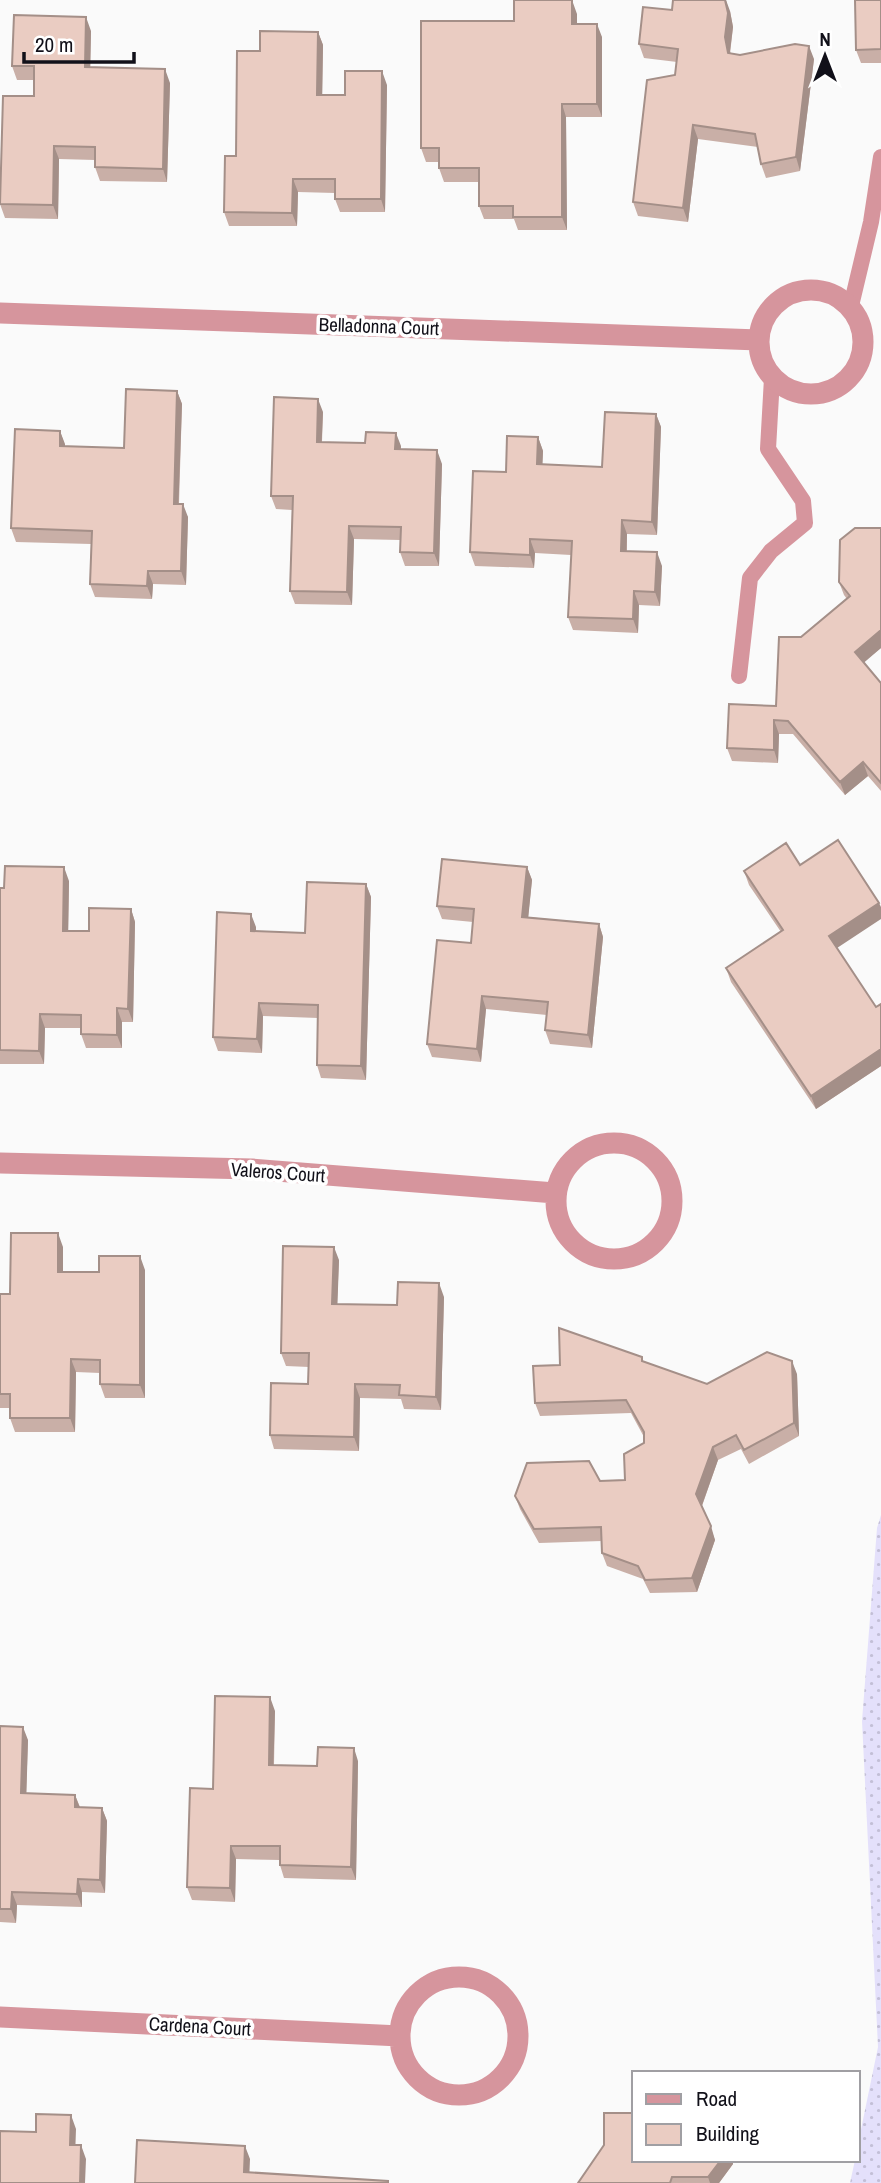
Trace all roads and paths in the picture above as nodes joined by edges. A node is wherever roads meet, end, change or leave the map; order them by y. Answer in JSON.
{"nodes":[{"id":1,"x":881,"y":157,"type":"edge"},
{"id":2,"x":851,"y":306,"type":"junction"},
{"id":3,"x":0,"y":313,"type":"edge"},
{"id":4,"x":758,"y":340,"type":"junction"},
{"id":5,"x":772,"y":377,"type":"junction"},
{"id":6,"x":739,"y":676,"type":"dead end"},
{"id":7,"x":0,"y":1163,"type":"edge"},
{"id":8,"x":555,"y":1194,"type":"junction"},
{"id":9,"x":0,"y":2017,"type":"edge"},
{"id":10,"x":400,"y":2036,"type":"junction"}],
"edges":[{"from":1,"to":2,"type":"lane"},
{"from":2,"to":4,"type":"street"},
{"from":2,"to":5,"type":"street"},
{"from":3,"to":4,"type":"street","name":"Belladonna Court"},
{"from":4,"to":5,"type":"street"},
{"from":5,"to":6,"type":"lane"},
{"from":7,"to":8,"type":"street","name":"Valeros Court"},
{"from":8,"to":8,"type":"street"},
{"from":9,"to":10,"type":"street","name":"Cardena Court"},
{"from":10,"to":10,"type":"street"}]}
